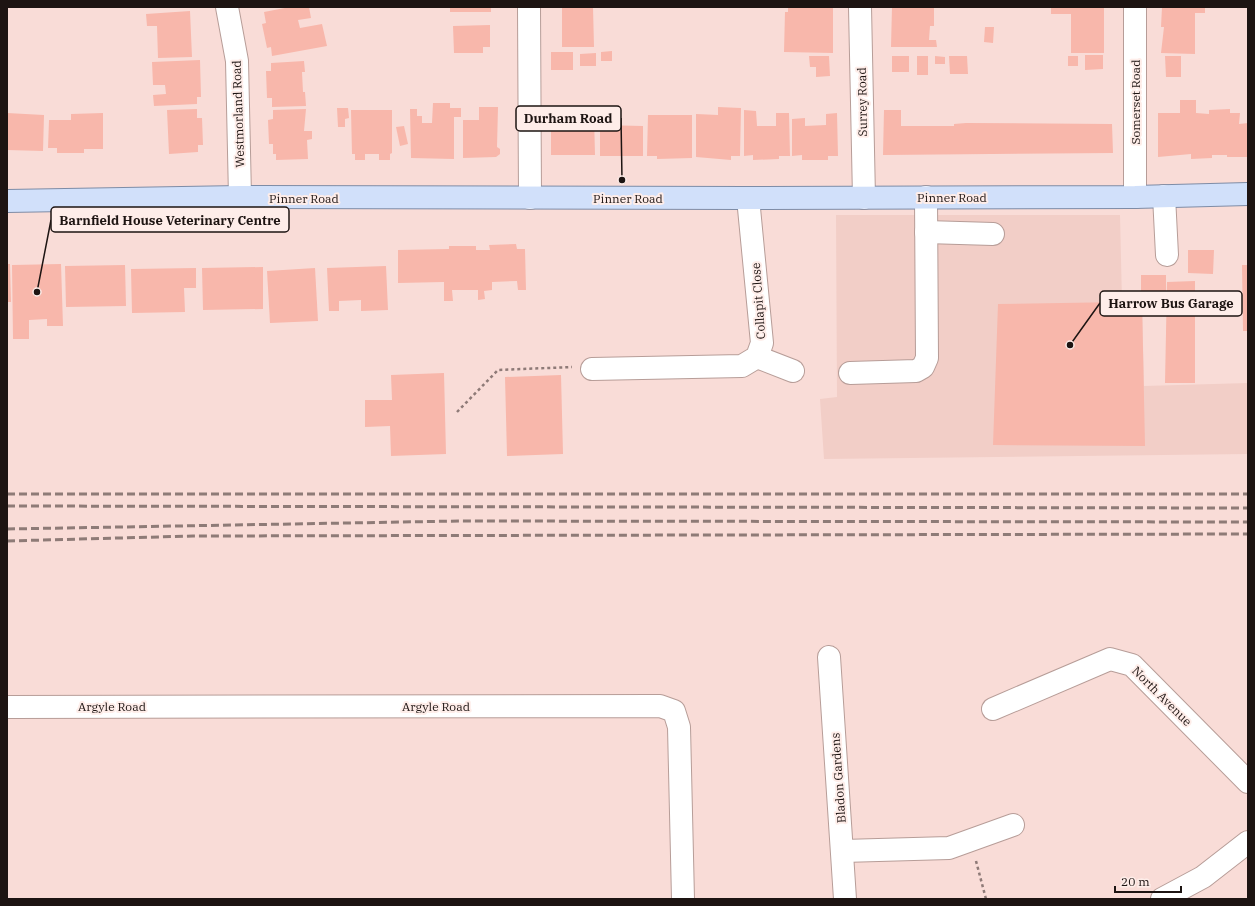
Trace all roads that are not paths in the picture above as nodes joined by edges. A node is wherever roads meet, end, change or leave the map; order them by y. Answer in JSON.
{"nodes":[{"id":1,"x":227,"y":7,"type":"edge"},
{"id":2,"x":529,"y":7,"type":"edge"},
{"id":3,"x":860,"y":7,"type":"edge"},
{"id":4,"x":1135,"y":7,"type":"edge"},
{"id":5,"x":1248,"y":194,"type":"edge"},
{"id":6,"x":1164,"y":196,"type":"junction"},
{"id":7,"x":240,"y":197,"type":"junction"},
{"id":8,"x":926,"y":197,"type":"junction"},
{"id":9,"x":1135,"y":197,"type":"junction"},
{"id":10,"x":530,"y":198,"type":"junction"},
{"id":11,"x":748,"y":198,"type":"junction"},
{"id":12,"x":864,"y":198,"type":"junction"},
{"id":13,"x":7,"y":201,"type":"edge"},
{"id":14,"x":926,"y":232,"type":"junction"},
{"id":15,"x":993,"y":234,"type":"dead end"},
{"id":16,"x":1167,"y":255,"type":"dead end"},
{"id":17,"x":757,"y":357,"type":"junction"},
{"id":18,"x":592,"y":368,"type":"road end"},
{"id":19,"x":793,"y":371,"type":"dead end"},
{"id":20,"x":850,"y":373,"type":"dead end"},
{"id":21,"x":829,"y":657,"type":"dead end"},
{"id":22,"x":7,"y":707,"type":"edge"},
{"id":23,"x":993,"y":709,"type":"dead end"},
{"id":24,"x":1248,"y":782,"type":"edge"},
{"id":25,"x":1013,"y":825,"type":"dead end"},
{"id":26,"x":1248,"y":842,"type":"edge"},
{"id":27,"x":843,"y":851,"type":"junction"},
{"id":28,"x":683,"y":899,"type":"edge"},
{"id":29,"x":845,"y":899,"type":"edge"},
{"id":30,"x":1162,"y":899,"type":"edge"}],
"edges":[{"from":1,"to":7,"type":"street","name":"Westmorland Road"},
{"from":2,"to":10,"type":"street"},
{"from":3,"to":12,"type":"street","name":"Surrey Road"},
{"from":4,"to":9,"type":"street","name":"Somerset Road"},
{"from":5,"to":6,"type":"main road","name":"Pinner Road"},
{"from":6,"to":9,"type":"main road","name":"Pinner Road"},
{"from":6,"to":16,"type":"street"},
{"from":7,"to":10,"type":"main road","name":"Pinner Road"},
{"from":7,"to":13,"type":"main road","name":"Pinner Road"},
{"from":8,"to":9,"type":"main road","name":"Pinner Road"},
{"from":8,"to":12,"type":"main road","name":"Pinner Road"},
{"from":8,"to":14,"type":"street"},
{"from":10,"to":11,"type":"main road","name":"Pinner Road"},
{"from":11,"to":12,"type":"main road","name":"Pinner Road"},
{"from":11,"to":17,"type":"street","name":"Collapit Close"},
{"from":14,"to":15,"type":"street"},
{"from":14,"to":20,"type":"street"},
{"from":17,"to":18,"type":"street","name":"Collapit Close"},
{"from":17,"to":19,"type":"street"},
{"from":21,"to":27,"type":"street","name":"Bladon Gardens"},
{"from":22,"to":28,"type":"street","name":"Argyle Road"},
{"from":23,"to":24,"type":"street","name":"North Avenue"},
{"from":25,"to":27,"type":"street"},
{"from":26,"to":30,"type":"street"},
{"from":27,"to":29,"type":"street","name":"Bladon Gardens"}]}
